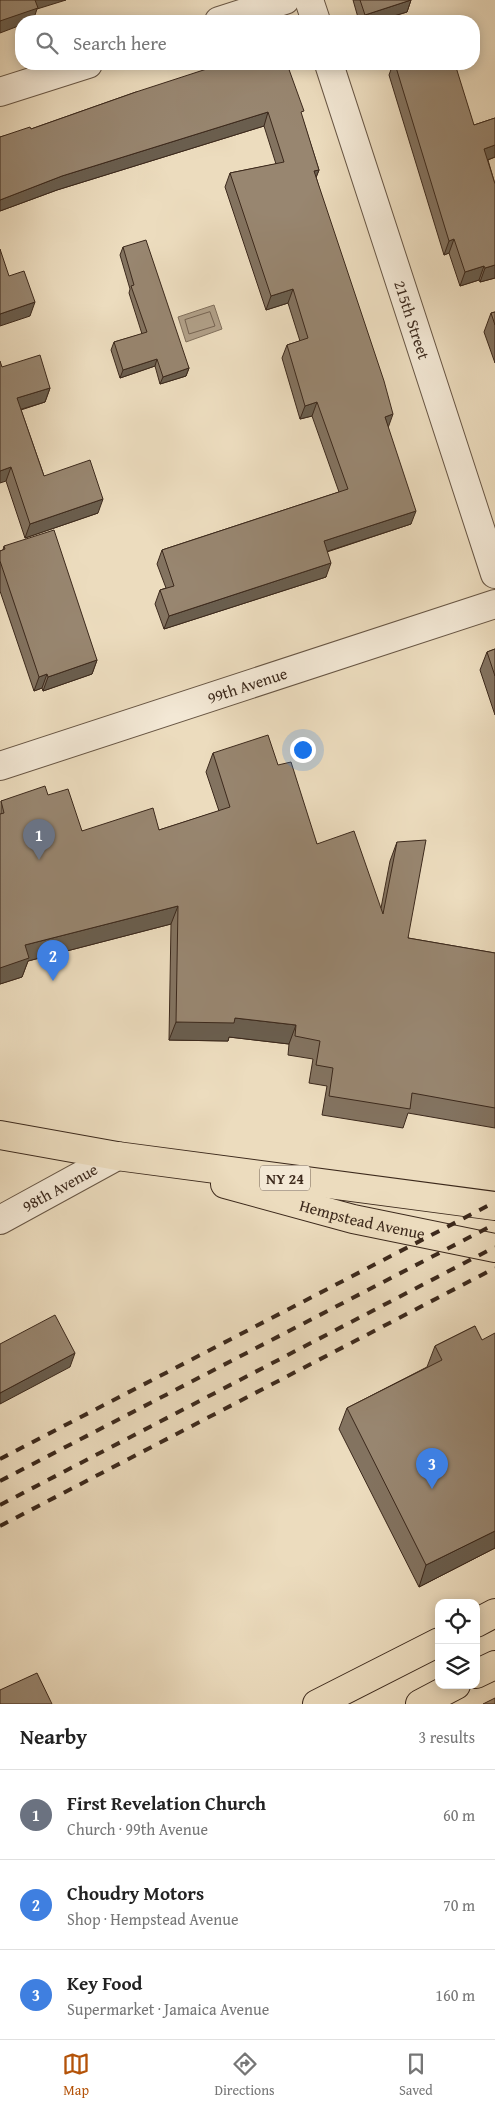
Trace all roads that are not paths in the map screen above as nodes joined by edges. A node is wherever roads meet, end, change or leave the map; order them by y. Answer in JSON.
{"nodes":[{"id":1,"x":285,"y":0,"type":"edge"},
{"id":2,"x":309,"y":0,"type":"edge"},
{"id":3,"x":239,"y":15,"type":"edge"},
{"id":4,"x":314,"y":15,"type":"edge"},
{"id":5,"x":69,"y":70,"type":"edge"},
{"id":6,"x":331,"y":70,"type":"edge"},
{"id":7,"x":0,"y":92,"type":"edge"},
{"id":8,"x":495,"y":574,"type":"edge"},
{"id":9,"x":495,"y":604,"type":"edge"},
{"id":10,"x":1,"y":764,"type":"edge"},
{"id":11,"x":0,"y":1135,"type":"edge"},
{"id":12,"x":117,"y":1156,"type":"junction"},
{"id":13,"x":495,"y":1206,"type":"edge"},
{"id":14,"x":0,"y":1220,"type":"edge"},
{"id":15,"x":495,"y":1248,"type":"edge"},
{"id":16,"x":495,"y":1614,"type":"edge"},
{"id":17,"x":480,"y":1621,"type":"edge"},
{"id":18,"x":435,"y":1644,"type":"edge"},
{"id":19,"x":495,"y":1665,"type":"edge"},
{"id":20,"x":480,"y":1672,"type":"edge"},
{"id":21,"x":448,"y":1689,"type":"edge"},
{"id":22,"x":317,"y":1704,"type":"edge"},
{"id":23,"x":420,"y":1704,"type":"edge"}],
"edges":[{"from":1,"to":3,"type":"street"},
{"from":2,"to":4,"type":"street"},
{"from":5,"to":7,"type":"street"},
{"from":6,"to":8,"type":"street","name":"215th Street"},
{"from":9,"to":10,"type":"street","name":"99th Avenue"},
{"from":11,"to":12,"type":"main road","name":"Hempstead Avenue","number":"NY 24"},
{"from":12,"to":13,"type":"main road","name":"Hempstead Avenue","number":"NY 24"},
{"from":12,"to":14,"type":"street","name":"98th Avenue"},
{"from":12,"to":15,"type":"main road","name":"Hempstead Avenue","number":"NY 24"},
{"from":16,"to":17,"type":"main road"},
{"from":18,"to":22,"type":"main road"},
{"from":19,"to":20,"type":"main road"},
{"from":21,"to":23,"type":"main road"}]}
